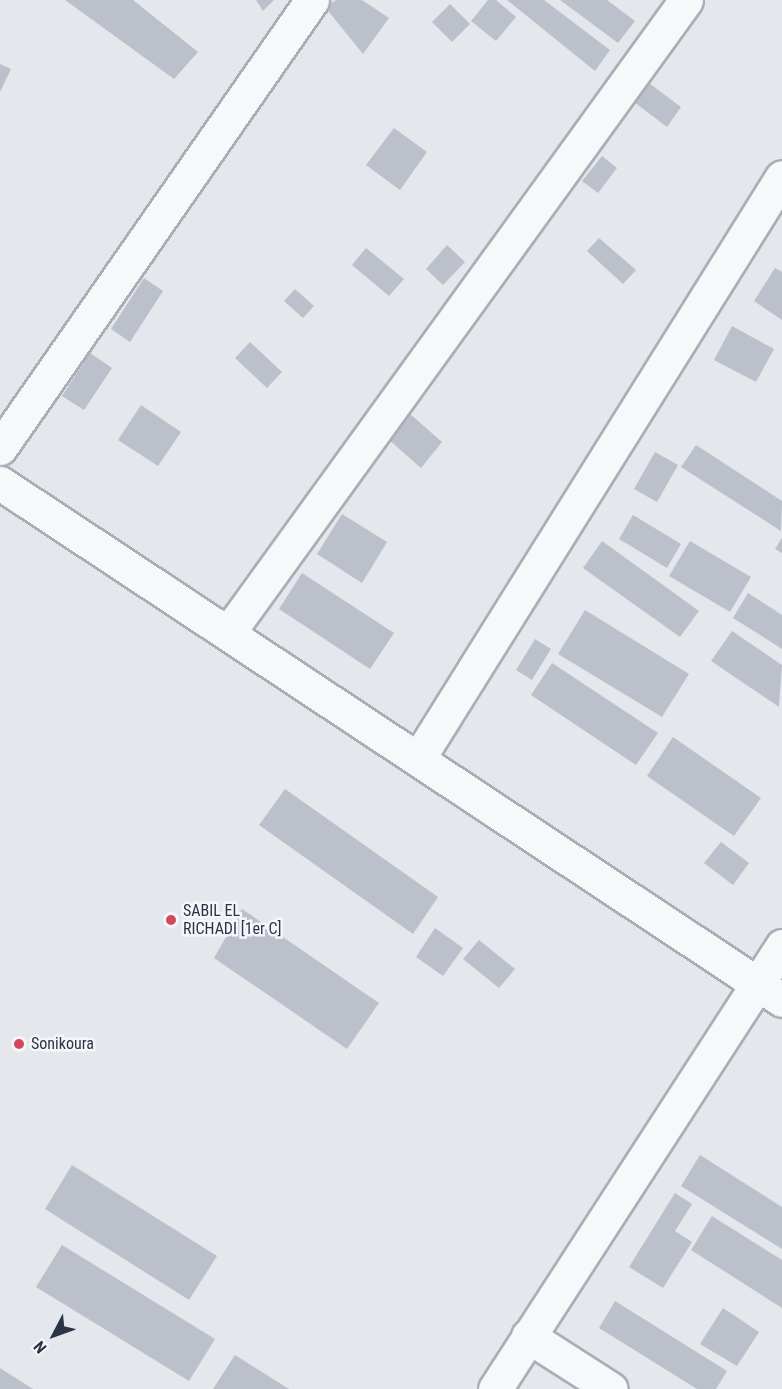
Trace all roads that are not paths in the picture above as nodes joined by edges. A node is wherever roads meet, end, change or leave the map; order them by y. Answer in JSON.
{"nodes":[{"id":1,"x":312,"y":0,"type":"edge"},
{"id":2,"x":686,"y":0,"type":"edge"},
{"id":3,"x":782,"y":177,"type":"edge"},
{"id":4,"x":0,"y":448,"type":"edge"},
{"id":5,"x":0,"y":483,"type":"edge"},
{"id":6,"x":228,"y":633,"type":"junction"},
{"id":7,"x":418,"y":759,"type":"junction"},
{"id":8,"x":782,"y":946,"type":"edge"},
{"id":9,"x":770,"y":992,"type":"edge"},
{"id":10,"x":528,"y":1336,"type":"junction"},
{"id":11,"x":495,"y":1389,"type":"edge"},
{"id":12,"x":611,"y":1389,"type":"edge"}],
"edges":[{"from":1,"to":4,"type":"street"},
{"from":2,"to":6,"type":"street"},
{"from":3,"to":7,"type":"street"},
{"from":5,"to":6,"type":"street"},
{"from":6,"to":7,"type":"street"},
{"from":7,"to":9,"type":"street"},
{"from":8,"to":9,"type":"street"},
{"from":9,"to":10,"type":"street"},
{"from":10,"to":11,"type":"street"},
{"from":10,"to":12,"type":"street"}]}
